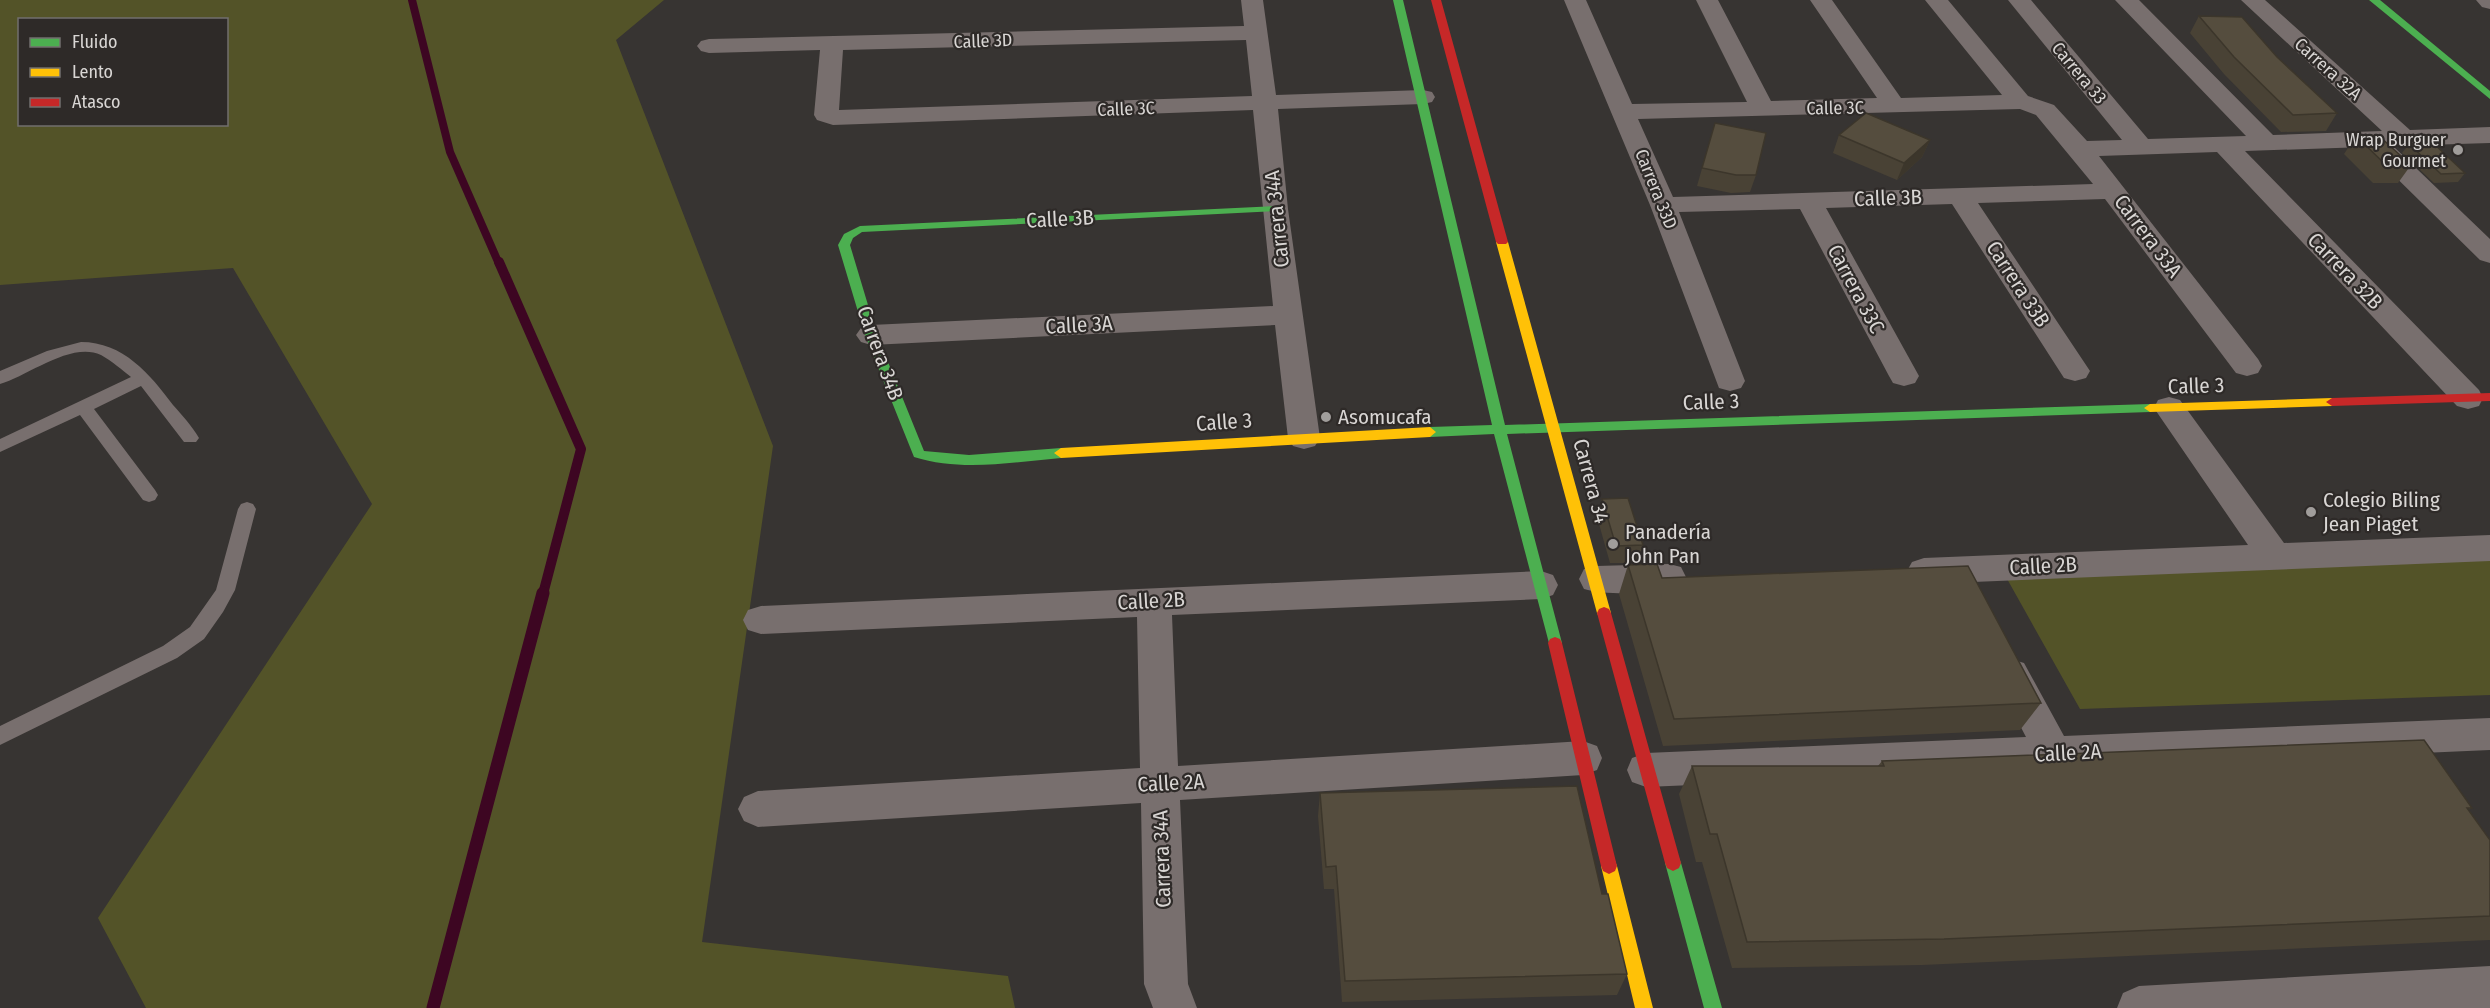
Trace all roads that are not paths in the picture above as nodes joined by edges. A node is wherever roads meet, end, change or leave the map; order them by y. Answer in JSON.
{"nodes":[{"id":1,"x":1252,"y":0,"type":"edge"},
{"id":2,"x":1398,"y":0,"type":"edge"},
{"id":3,"x":1436,"y":0,"type":"edge"},
{"id":4,"x":1575,"y":0,"type":"edge"},
{"id":5,"x":1707,"y":0,"type":"edge"},
{"id":6,"x":1821,"y":0,"type":"edge"},
{"id":7,"x":1936,"y":0,"type":"edge"},
{"id":8,"x":2019,"y":0,"type":"edge"},
{"id":9,"x":2126,"y":0,"type":"edge"},
{"id":10,"x":2252,"y":0,"type":"edge"},
{"id":11,"x":2374,"y":0,"type":"edge"},
{"id":12,"x":1257,"y":33,"type":"junction"},
{"id":13,"x":832,"y":45,"type":"junction"},
{"id":14,"x":709,"y":46,"type":"dead end"},
{"id":15,"x":2490,"y":96,"type":"edge"},
{"id":16,"x":1423,"y":98,"type":"junction"},
{"id":17,"x":1265,"y":104,"type":"junction"},
{"id":18,"x":1895,"y":106,"type":"junction"},
{"id":19,"x":2032,"y":106,"type":"junction"},
{"id":20,"x":1763,"y":109,"type":"junction"},
{"id":21,"x":1624,"y":112,"type":"junction"},
{"id":22,"x":2490,"y":135,"type":"edge"},
{"id":23,"x":2404,"y":138,"type":"junction"},
{"id":24,"x":2370,"y":139,"type":"junction"},
{"id":25,"x":2266,"y":142,"type":"junction"},
{"id":26,"x":2223,"y":143,"type":"junction"},
{"id":27,"x":2140,"y":146,"type":"junction"},
{"id":28,"x":2080,"y":149,"type":"junction"},
{"id":29,"x":2114,"y":191,"type":"junction"},
{"id":30,"x":1960,"y":196,"type":"junction"},
{"id":31,"x":1809,"y":201,"type":"junction"},
{"id":32,"x":1663,"y":205,"type":"junction"},
{"id":33,"x":1275,"y":209,"type":"junction"},
{"id":34,"x":848,"y":236,"type":"joint"},
{"id":35,"x":2490,"y":254,"type":"edge"},
{"id":36,"x":1288,"y":315,"type":"junction"},
{"id":37,"x":871,"y":335,"type":"junction"},
{"id":38,"x":2247,"y":366,"type":"dead end"},
{"id":39,"x":2075,"y":371,"type":"dead end"},
{"id":40,"x":1904,"y":376,"type":"dead end"},
{"id":41,"x":0,"y":378,"type":"edge"},
{"id":42,"x":144,"y":378,"type":"junction"},
{"id":43,"x":1730,"y":381,"type":"dead end"},
{"id":44,"x":2479,"y":397,"type":"edge"},
{"id":45,"x":83,"y":407,"type":"junction"},
{"id":46,"x":2169,"y":408,"type":"junction"},
{"id":47,"x":1499,"y":428,"type":"junction"},
{"id":48,"x":1554,"y":428,"type":"junction"},
{"id":49,"x":190,"y":438,"type":"dead end"},
{"id":50,"x":1304,"y":438,"type":"junction"},
{"id":51,"x":0,"y":446,"type":"edge"},
{"id":52,"x":933,"y":459,"type":"joint"},
{"id":53,"x":149,"y":495,"type":"dead end"},
{"id":54,"x":247,"y":509,"type":"dead end"},
{"id":55,"x":2490,"y":548,"type":"edge"},
{"id":56,"x":2274,"y":555,"type":"junction"},
{"id":57,"x":1898,"y":571,"type":"edge"},
{"id":58,"x":1701,"y":577,"type":"edge"},
{"id":59,"x":1596,"y":579,"type":"junction"},
{"id":60,"x":1541,"y":585,"type":"junction"},
{"id":61,"x":1154,"y":601,"type":"junction"},
{"id":62,"x":761,"y":620,"type":"dead end"},
{"id":63,"x":1995,"y":641,"type":"edge"},
{"id":64,"x":2490,"y":734,"type":"edge"},
{"id":65,"x":0,"y":736,"type":"edge"},
{"id":66,"x":2394,"y":737,"type":"junction"},
{"id":67,"x":2054,"y":754,"type":"junction"},
{"id":68,"x":1583,"y":758,"type":"junction"},
{"id":69,"x":1646,"y":770,"type":"junction"},
{"id":70,"x":2421,"y":774,"type":"edge"},
{"id":71,"x":1159,"y":784,"type":"junction"},
{"id":72,"x":758,"y":809,"type":"dead end"},
{"id":73,"x":2490,"y":987,"type":"edge"},
{"id":74,"x":1175,"y":1008,"type":"edge"},
{"id":75,"x":1644,"y":1008,"type":"edge"},
{"id":76,"x":1713,"y":1008,"type":"edge"},
{"id":77,"x":2139,"y":1008,"type":"edge"}],
"edges":[{"from":1,"to":12,"type":"street","name":"Carrera 34A"},
{"from":2,"to":16,"type":"street"},
{"from":3,"to":48,"type":"street","name":"Carrera 34"},
{"from":4,"to":21,"type":"street","name":"Carrera 33D"},
{"from":5,"to":20,"type":"street"},
{"from":6,"to":18,"type":"street"},
{"from":7,"to":19,"type":"street","name":"Carrera 33A"},
{"from":8,"to":27,"type":"street","name":"Carrera 33"},
{"from":9,"to":25,"type":"street"},
{"from":10,"to":23,"type":"street","name":"Carrera 32A"},
{"from":11,"to":15,"type":"street"},
{"from":12,"to":13,"type":"street","name":"Calle 3D"},
{"from":12,"to":17,"type":"street","name":"Carrera 34A"},
{"from":13,"to":14,"type":"street","name":"Calle 3D"},
{"from":13,"to":17,"type":"street","name":"Calle 3C"},
{"from":16,"to":17,"type":"street","name":"Calle 3C"},
{"from":16,"to":47,"type":"street"},
{"from":17,"to":33,"type":"street","name":"Carrera 34A"},
{"from":18,"to":19,"type":"street","name":"Calle 3C"},
{"from":18,"to":20,"type":"street","name":"Calle 3C"},
{"from":19,"to":28,"type":"street","name":"Carrera 33A"},
{"from":20,"to":21,"type":"street","name":"Calle 3C"},
{"from":21,"to":32,"type":"street","name":"Carrera 33D"},
{"from":22,"to":23,"type":"street"},
{"from":23,"to":24,"type":"street"},
{"from":24,"to":25,"type":"street"},
{"from":24,"to":35,"type":"street"},
{"from":25,"to":26,"type":"street"},
{"from":26,"to":27,"type":"street"},
{"from":26,"to":44,"type":"street","name":"Carrera 32B"},
{"from":27,"to":28,"type":"street"},
{"from":28,"to":29,"type":"street","name":"Carrera 33A"},
{"from":29,"to":30,"type":"street","name":"Calle 3B"},
{"from":29,"to":38,"type":"street","name":"Carrera 33A"},
{"from":30,"to":31,"type":"street","name":"Calle 3B"},
{"from":30,"to":39,"type":"street","name":"Carrera 33B"},
{"from":31,"to":32,"type":"street","name":"Calle 3B"},
{"from":31,"to":40,"type":"street","name":"Carrera 33C"},
{"from":32,"to":43,"type":"street","name":"Carrera 33D"},
{"from":33,"to":34,"type":"street","name":"Calle 3B"},
{"from":33,"to":36,"type":"street","name":"Carrera 34A"},
{"from":34,"to":37,"type":"street","name":"Carrera 34B"},
{"from":36,"to":37,"type":"street","name":"Calle 3A"},
{"from":36,"to":50,"type":"street","name":"Carrera 34A"},
{"from":37,"to":52,"type":"street","name":"Carrera 34B"},
{"from":41,"to":42,"type":"lane"},
{"from":42,"to":45,"type":"lane"},
{"from":42,"to":49,"type":"lane"},
{"from":44,"to":46,"type":"street","name":"Calle 3"},
{"from":45,"to":51,"type":"lane"},
{"from":45,"to":53,"type":"lane"},
{"from":46,"to":48,"type":"street","name":"Calle 3"},
{"from":46,"to":56,"type":"street"},
{"from":47,"to":48,"type":"street","name":"Calle 3"},
{"from":47,"to":50,"type":"street","name":"Calle 3"},
{"from":47,"to":60,"type":"street"},
{"from":48,"to":59,"type":"street","name":"Carrera 34"},
{"from":50,"to":52,"type":"street","name":"Calle 3"},
{"from":54,"to":65,"type":"lane"},
{"from":55,"to":56,"type":"street","name":"Calle 2B"},
{"from":56,"to":57,"type":"street","name":"Calle 2B"},
{"from":58,"to":59,"type":"street"},
{"from":59,"to":69,"type":"street","name":"Carrera 34"},
{"from":60,"to":61,"type":"street","name":"Calle 2B"},
{"from":60,"to":68,"type":"street"},
{"from":61,"to":62,"type":"street","name":"Calle 2B"},
{"from":61,"to":71,"type":"street","name":"Carrera 34A"},
{"from":63,"to":67,"type":"street"},
{"from":64,"to":66,"type":"street","name":"Calle 2A"},
{"from":66,"to":67,"type":"street","name":"Calle 2A"},
{"from":66,"to":70,"type":"street"},
{"from":67,"to":69,"type":"street","name":"Calle 2A"},
{"from":68,"to":71,"type":"street","name":"Calle 2A"},
{"from":68,"to":75,"type":"street"},
{"from":69,"to":76,"type":"street","name":"Carrera 34"},
{"from":71,"to":72,"type":"street","name":"Calle 2A"},
{"from":71,"to":74,"type":"street","name":"Carrera 34A"},
{"from":73,"to":77,"type":"street"}]}
